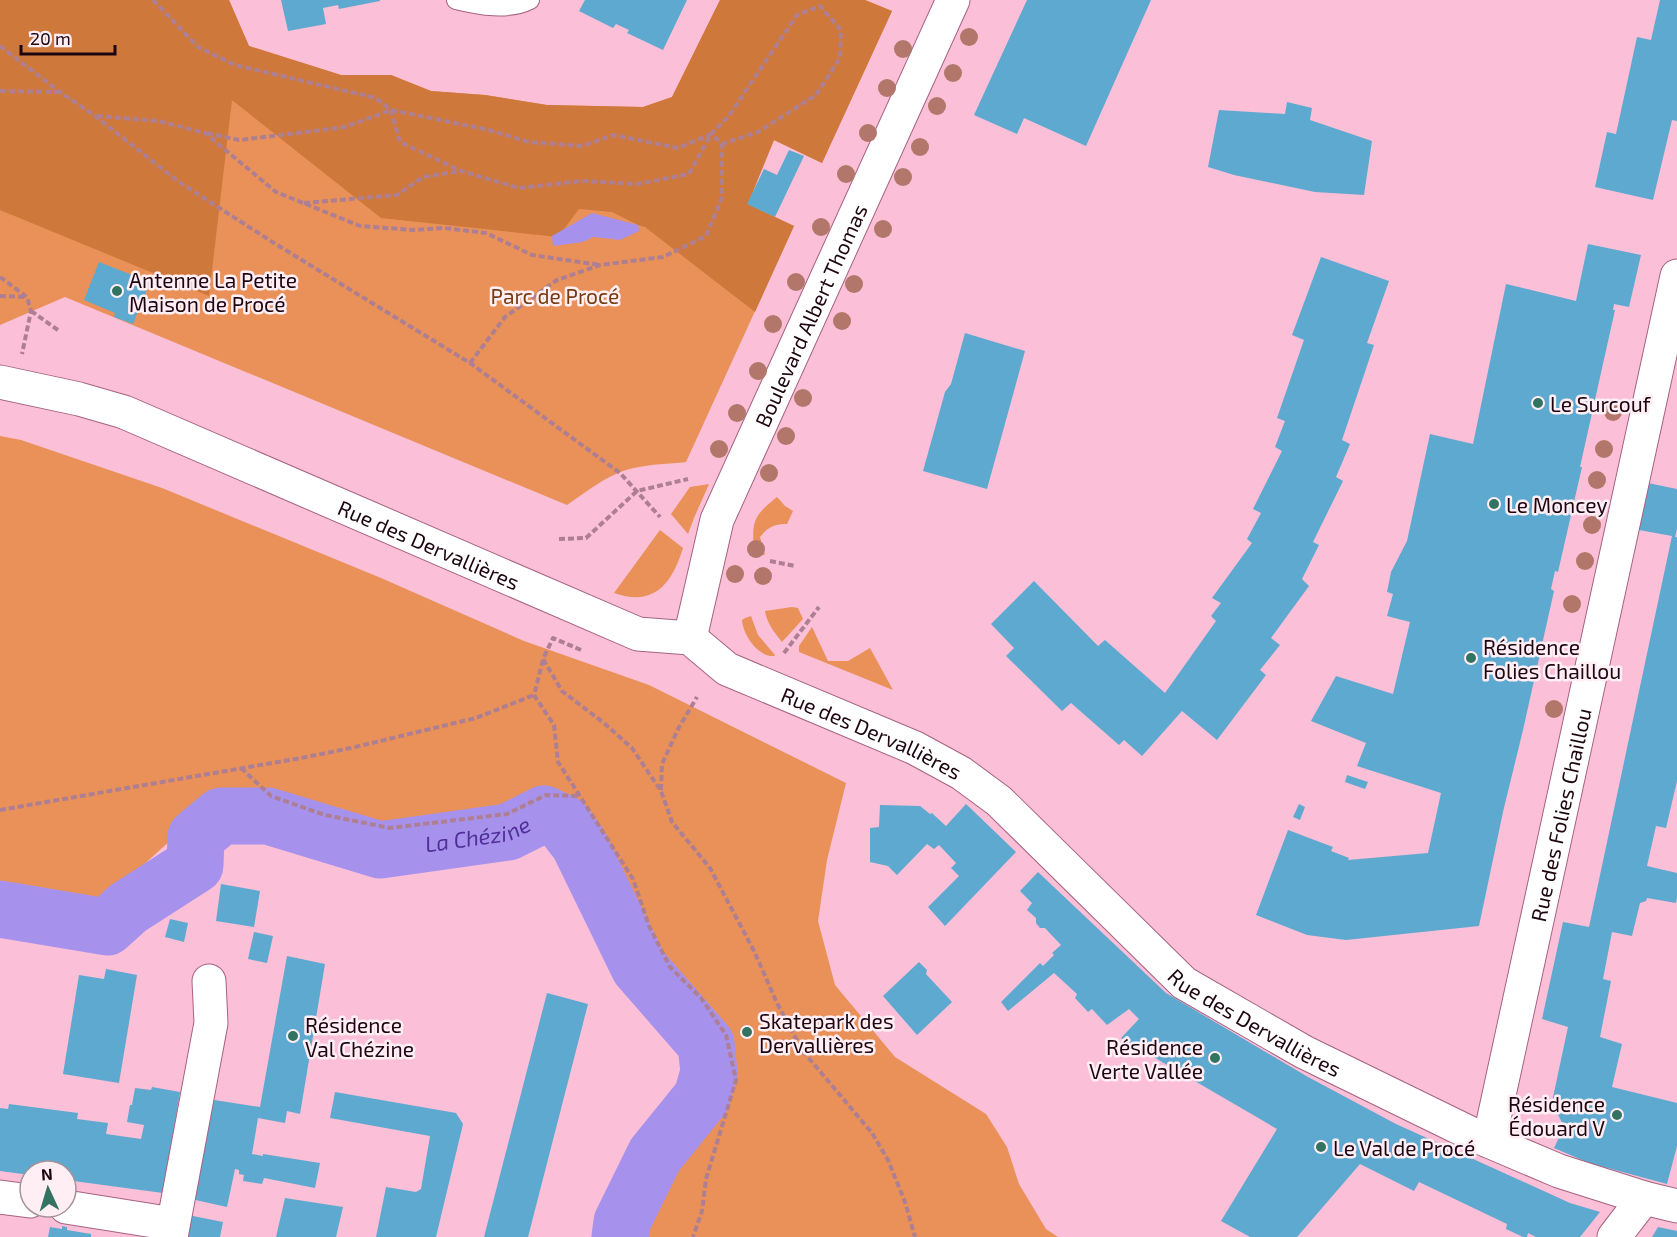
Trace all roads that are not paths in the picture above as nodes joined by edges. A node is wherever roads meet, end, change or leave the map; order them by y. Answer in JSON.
{"nodes":[{"id":1,"x":456,"y":0,"type":"edge"},
{"id":2,"x":531,"y":0,"type":"edge"},
{"id":3,"x":953,"y":0,"type":"edge"},
{"id":4,"x":1677,"y":276,"type":"edge"},
{"id":5,"x":8,"y":383,"type":"edge"},
{"id":6,"x":690,"y":638,"type":"junction"},
{"id":7,"x":209,"y":981,"type":"dead end"},
{"id":8,"x":1489,"y":1141,"type":"junction"},
{"id":9,"x":0,"y":1197,"type":"edge"},
{"id":10,"x":1644,"y":1198,"type":"junction"},
{"id":11,"x":18,"y":1199,"type":"edge"},
{"id":12,"x":1677,"y":1206,"type":"edge"},
{"id":13,"x":78,"y":1210,"type":"edge"},
{"id":14,"x":172,"y":1230,"type":"edge"},
{"id":15,"x":1614,"y":1237,"type":"edge"}],
"edges":[{"from":1,"to":2,"type":"lane"},
{"from":3,"to":6,"type":"main road","name":"Boulevard Albert Thomas"},
{"from":4,"to":8,"type":"main road","name":"Rue des Folies Chaillou"},
{"from":5,"to":6,"type":"main road","name":"Rue des Dervallières"},
{"from":6,"to":8,"type":"main road","name":"Rue des Dervallières"},
{"from":7,"to":14,"type":"main road"},
{"from":8,"to":10,"type":"main road","name":"Rue des Dervallières"},
{"from":9,"to":11,"type":"main road"},
{"from":10,"to":12,"type":"main road","name":"Rue des Dervallières"},
{"from":10,"to":15,"type":"main road"},
{"from":13,"to":14,"type":"main road"}]}
